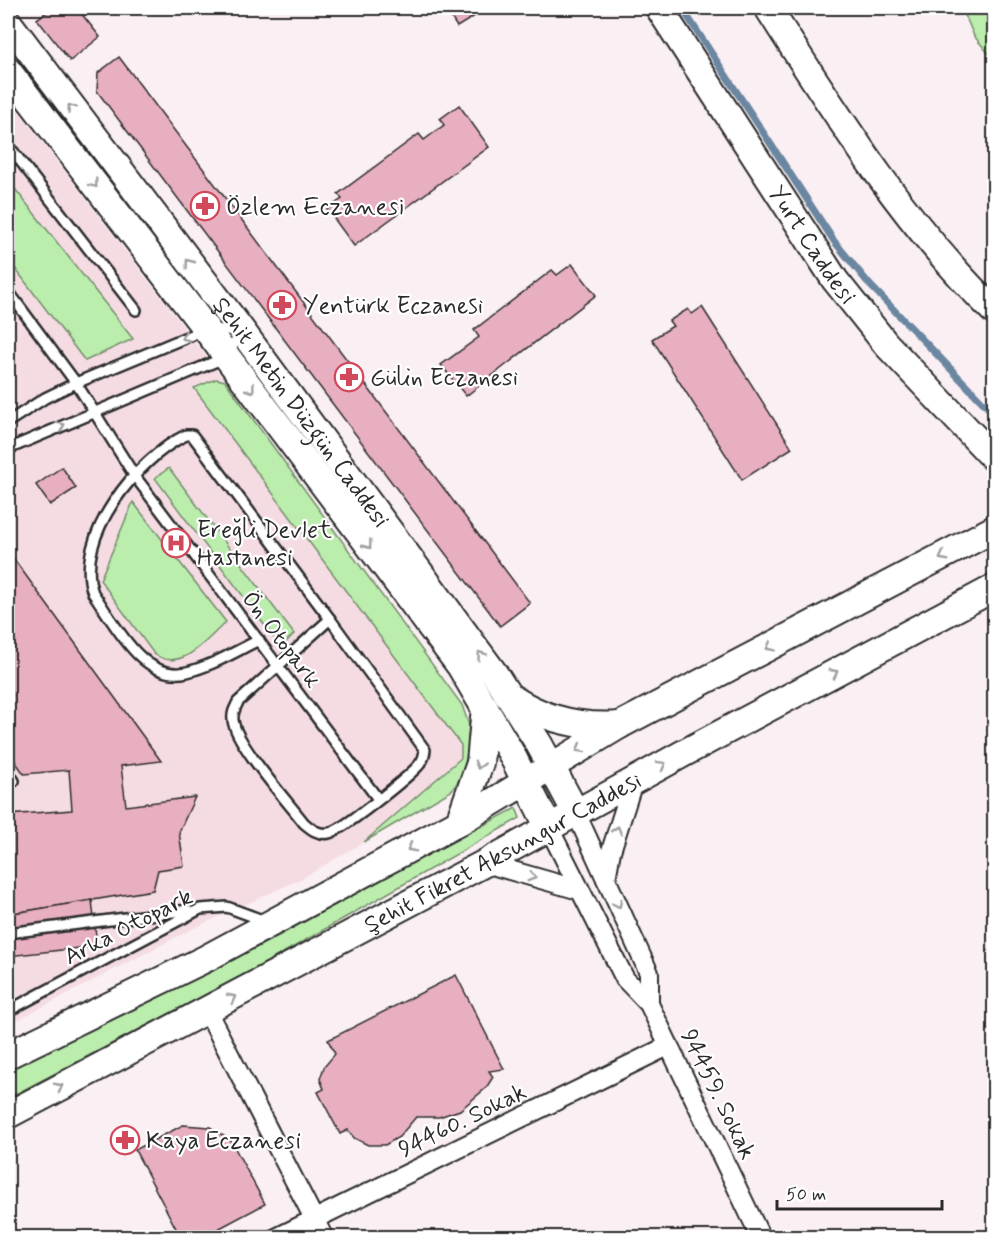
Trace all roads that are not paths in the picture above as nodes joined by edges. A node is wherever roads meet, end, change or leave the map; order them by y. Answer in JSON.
{"nodes":[{"id":1,"x":658,"y":8,"type":"edge"},
{"id":2,"x":768,"y":8,"type":"edge"},
{"id":3,"x":8,"y":22,"type":"edge"},
{"id":4,"x":8,"y":71,"type":"edge"},
{"id":5,"x":8,"y":145,"type":"edge"},
{"id":6,"x":8,"y":291,"type":"edge"},
{"id":7,"x":136,"y":310,"type":"dead end"},
{"id":8,"x":994,"y":311,"type":"edge"},
{"id":9,"x":206,"y":329,"type":"junction"},
{"id":10,"x":242,"y":331,"type":"junction"},
{"id":11,"x":226,"y":357,"type":"junction"},
{"id":12,"x":76,"y":383,"type":"junction"},
{"id":13,"x":95,"y":412,"type":"junction"},
{"id":14,"x":8,"y":422,"type":"edge"},
{"id":15,"x":8,"y":449,"type":"edge"},
{"id":16,"x":994,"y":458,"type":"edge"},
{"id":17,"x":134,"y":475,"type":"junction"},
{"id":18,"x":994,"y":529,"type":"edge"},
{"id":19,"x":994,"y":588,"type":"edge"},
{"id":20,"x":330,"y":619,"type":"junction"},
{"id":21,"x":259,"y":640,"type":"junction"},
{"id":22,"x":278,"y":666,"type":"junction"},
{"id":23,"x":508,"y":694,"type":"junction"},
{"id":24,"x":485,"y":708,"type":"junction"},
{"id":25,"x":620,"y":725,"type":"junction"},
{"id":26,"x":551,"y":767,"type":"junction"},
{"id":27,"x":8,"y":772,"type":"edge"},
{"id":28,"x":14,"y":781,"type":"dead end"},
{"id":29,"x":526,"y":782,"type":"junction"},
{"id":30,"x":633,"y":782,"type":"junction"},
{"id":31,"x":378,"y":799,"type":"junction"},
{"id":32,"x":576,"y":813,"type":"junction"},
{"id":33,"x":459,"y":822,"type":"junction"},
{"id":34,"x":549,"y":828,"type":"junction"},
{"id":35,"x":485,"y":863,"type":"junction"},
{"id":36,"x":606,"y":879,"type":"junction"},
{"id":37,"x":579,"y":890,"type":"junction"},
{"id":38,"x":200,"y":909,"type":"junction"},
{"id":39,"x":271,"y":923,"type":"junction"},
{"id":40,"x":8,"y":933,"type":"edge"},
{"id":41,"x":649,"y":1004,"type":"junction"},
{"id":42,"x":8,"y":1011,"type":"edge"},
{"id":43,"x":207,"y":1011,"type":"junction"},
{"id":44,"x":668,"y":1046,"type":"junction"},
{"id":45,"x":8,"y":1055,"type":"edge"},
{"id":46,"x":8,"y":1115,"type":"edge"},
{"id":47,"x":314,"y":1219,"type":"junction"},
{"id":48,"x":276,"y":1238,"type":"edge"},
{"id":49,"x":324,"y":1238,"type":"edge"},
{"id":50,"x":761,"y":1238,"type":"edge"}],
"edges":[{"from":1,"to":16,"type":"main road","name":"Yurt Caddesi"},
{"from":2,"to":8,"type":"main road"},
{"from":10,"to":3,"type":"main road","name":"Şehit Metin Düzgün Caddesi","one_way":true},
{"from":4,"to":9,"type":"main road","name":"Şehit Metin Düzgün Caddesi","one_way":true},
{"from":5,"to":7,"type":"lane"},
{"from":6,"to":12,"type":"lane","name":"Ön Otopark"},
{"from":9,"to":10,"type":"lane"},
{"from":9,"to":11,"type":"main road","name":"Şehit Metin Düzgün Caddesi"},
{"from":9,"to":12,"type":"lane","one_way":true},
{"from":10,"to":11,"type":"lane"},
{"from":23,"to":10,"type":"main road","name":"Şehit Metin Düzgün Caddesi","one_way":true},
{"from":11,"to":13,"type":"lane"},
{"from":11,"to":24,"type":"main road","name":"Şehit Metin Düzgün Caddesi","one_way":true},
{"from":12,"to":13,"type":"lane","name":"Ön Otopark"},
{"from":12,"to":14,"type":"lane"},
{"from":15,"to":13,"type":"lane","one_way":true},
{"from":13,"to":17,"type":"lane","name":"Ön Otopark"},
{"from":17,"to":20,"type":"lane"},
{"from":17,"to":21,"type":"lane","name":"Ön Otopark"},
{"from":17,"to":21,"type":"lane"},
{"from":18,"to":25,"type":"main road","name":"Şehit Fikret Aksungur Caddesi","one_way":true},
{"from":30,"to":19,"type":"main road","name":"Şehit Fikret Aksungur Caddesi","one_way":true},
{"from":20,"to":22,"type":"lane"},
{"from":20,"to":31,"type":"lane"},
{"from":21,"to":22,"type":"lane","name":"Ön Otopark"},
{"from":22,"to":31,"type":"lane","name":"Ön Otopark"},
{"from":22,"to":31,"type":"lane"},
{"from":23,"to":25,"type":"main road"},
{"from":23,"to":26,"type":"main road","name":"Şehit Metin Düzgün Caddesi"},
{"from":24,"to":29,"type":"main road","name":"Şehit Metin Düzgün Caddesi"},
{"from":24,"to":33,"type":"main road","one_way":true},
{"from":25,"to":26,"type":"main road","name":"Şehit Fikret Aksungur Caddesi","one_way":true},
{"from":26,"to":29,"type":"main road","name":"Şehit Fikret Aksungur Caddesi"},
{"from":26,"to":32,"type":"main road","name":"Şehit Metin Düzgün Caddesi"},
{"from":27,"to":28,"type":"lane"},
{"from":29,"to":33,"type":"main road","name":"Şehit Fikret Aksungur Caddesi"},
{"from":29,"to":34,"type":"main road","name":"Şehit Metin Düzgün Caddesi"},
{"from":30,"to":32,"type":"main road","name":"Şehit Fikret Aksungur Caddesi"},
{"from":36,"to":30,"type":"street","one_way":true},
{"from":32,"to":34,"type":"main road","name":"Şehit Fikret Aksungur Caddesi"},
{"from":32,"to":36,"type":"street","name":"94459. Sokak"},
{"from":33,"to":39,"type":"main road","name":"Şehit Fikret Aksungur Caddesi","one_way":true},
{"from":34,"to":35,"type":"main road","name":"Şehit Fikret Aksungur Caddesi"},
{"from":34,"to":37,"type":"street","name":"94459. Sokak"},
{"from":35,"to":37,"type":"street","one_way":true},
{"from":43,"to":35,"type":"main road","name":"Şehit Fikret Aksungur Caddesi","one_way":true},
{"from":36,"to":41,"type":"street","name":"94459. Sokak","one_way":true},
{"from":37,"to":41,"type":"street","name":"94459. Sokak"},
{"from":38,"to":39,"type":"lane","name":"Arka Otopark"},
{"from":38,"to":40,"type":"lane"},
{"from":38,"to":42,"type":"lane","name":"Arka Otopark"},
{"from":39,"to":45,"type":"main road","name":"Şehit Fikret Aksungur Caddesi"},
{"from":41,"to":44,"type":"street","name":"94459. Sokak"},
{"from":46,"to":43,"type":"main road","name":"Şehit Fikret Aksungur Caddesi","one_way":true},
{"from":43,"to":47,"type":"street"},
{"from":44,"to":47,"type":"street","name":"94460. Sokak"},
{"from":44,"to":50,"type":"street","name":"94459. Sokak"},
{"from":47,"to":48,"type":"street","name":"94460. Sokak"},
{"from":47,"to":49,"type":"street"}]}
